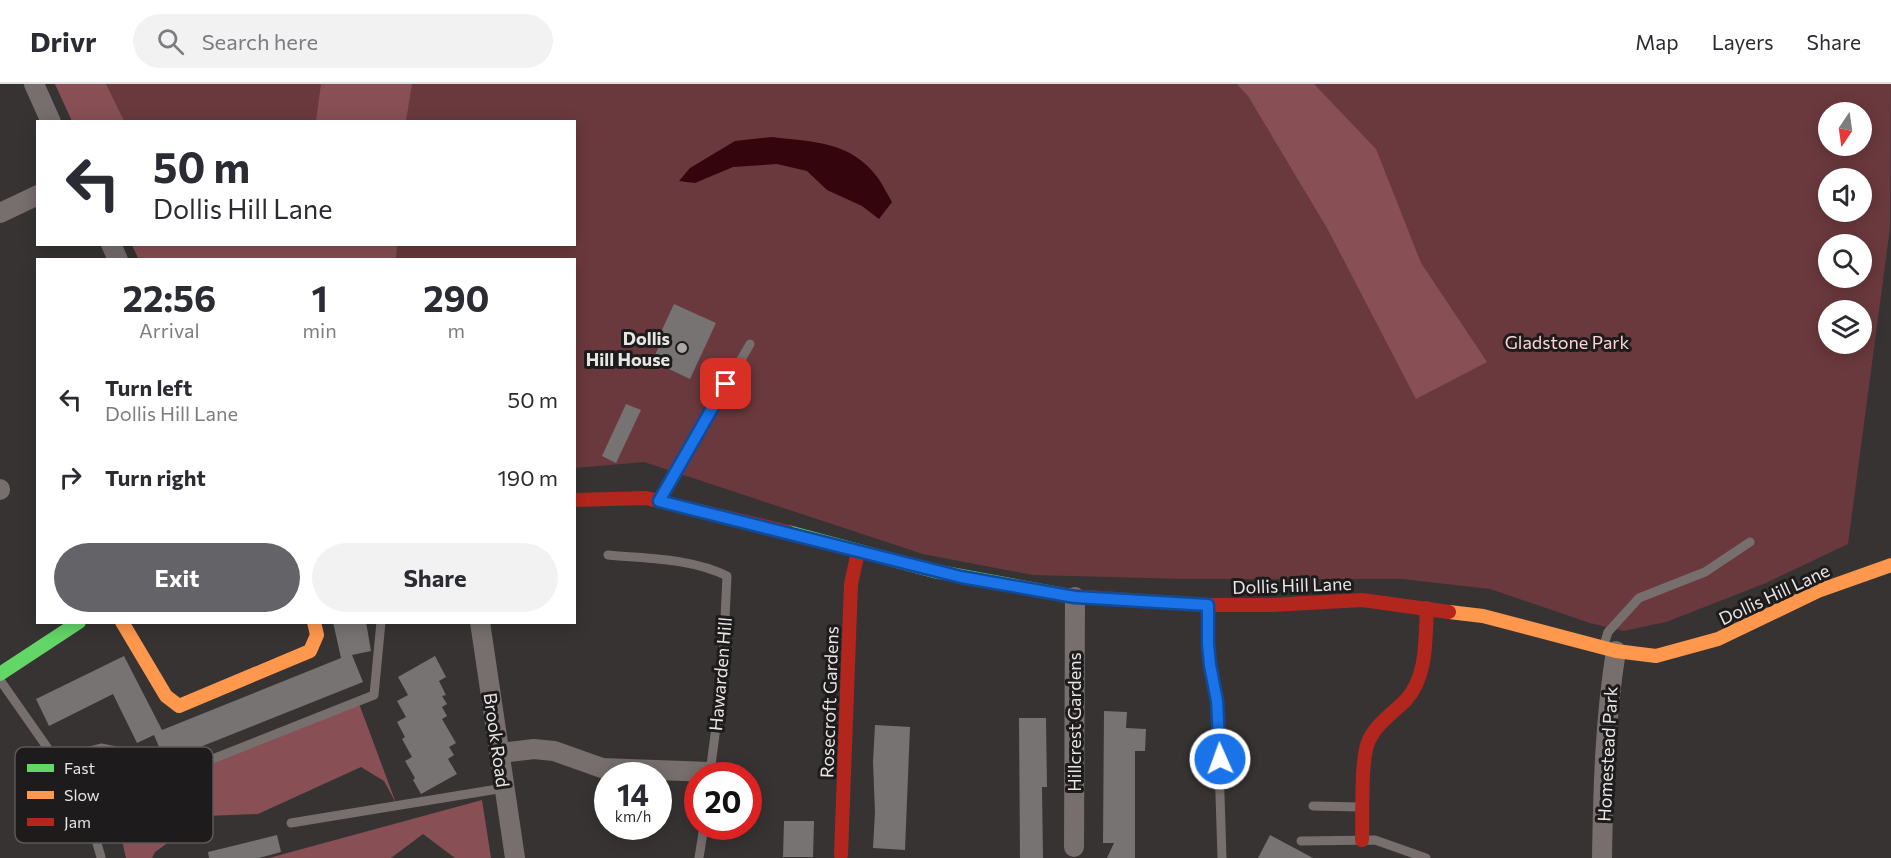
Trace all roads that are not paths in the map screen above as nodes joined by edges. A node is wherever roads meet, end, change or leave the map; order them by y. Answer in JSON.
{"nodes":[{"id":1,"x":34,"y":84,"type":"edge"},
{"id":2,"x":50,"y":120,"type":"edge"},
{"id":3,"x":36,"y":196,"type":"edge"},
{"id":4,"x":0,"y":213,"type":"edge"},
{"id":5,"x":750,"y":344,"type":"dead end"},
{"id":6,"x":576,"y":501,"type":"edge"},
{"id":7,"x":659,"y":501,"type":"junction"},
{"id":8,"x":1750,"y":542,"type":"dead end"},
{"id":9,"x":858,"y":552,"type":"junction"},
{"id":10,"x":608,"y":555,"type":"dead end"},
{"id":11,"x":1891,"y":565,"type":"edge"},
{"id":12,"x":1075,"y":597,"type":"junction"},
{"id":13,"x":1208,"y":605,"type":"junction"},
{"id":14,"x":1427,"y":608,"type":"junction"},
{"id":15,"x":76,"y":624,"type":"edge"},
{"id":16,"x":123,"y":624,"type":"edge"},
{"id":17,"x":314,"y":624,"type":"edge"},
{"id":18,"x":381,"y":624,"type":"edge"},
{"id":19,"x":480,"y":624,"type":"edge"},
{"id":20,"x":1610,"y":649,"type":"junction"},
{"id":21,"x":0,"y":674,"type":"edge"},
{"id":22,"x":0,"y":680,"type":"edge"},
{"id":23,"x":47,"y":747,"type":"edge"},
{"id":24,"x":500,"y":753,"type":"junction"},
{"id":25,"x":213,"y":759,"type":"edge"},
{"id":26,"x":712,"y":762,"type":"edge"},
{"id":27,"x":684,"y":773,"type":"edge"},
{"id":28,"x":504,"y":788,"type":"junction"},
{"id":29,"x":1312,"y":806,"type":"dead end"},
{"id":30,"x":1363,"y":807,"type":"junction"},
{"id":31,"x":291,"y":823,"type":"dead end"},
{"id":32,"x":702,"y":840,"type":"edge"},
{"id":33,"x":1362,"y":840,"type":"junction"},
{"id":34,"x":1301,"y":841,"type":"dead end"},
{"id":35,"x":1074,"y":847,"type":"dead end"},
{"id":36,"x":841,"y":855,"type":"dead end"},
{"id":37,"x":515,"y":858,"type":"edge"},
{"id":38,"x":699,"y":858,"type":"edge"},
{"id":39,"x":1222,"y":858,"type":"edge"},
{"id":40,"x":1426,"y":858,"type":"edge"},
{"id":41,"x":1602,"y":858,"type":"edge"}],
"edges":[{"from":1,"to":2,"type":"street"},
{"from":3,"to":4,"type":"street"},
{"from":5,"to":7,"type":"lane"},
{"from":6,"to":7,"type":"street","name":"Dollis Hill Lane"},
{"from":7,"to":9,"type":"street","name":"Dollis Hill Lane"},
{"from":8,"to":20,"type":"lane"},
{"from":9,"to":12,"type":"street","name":"Dollis Hill Lane"},
{"from":9,"to":36,"type":"street","name":"Rosecroft Gardens"},
{"from":10,"to":26,"type":"lane","name":"Hawarden Hill"},
{"from":11,"to":20,"type":"street","name":"Dollis Hill Lane"},
{"from":12,"to":13,"type":"street","name":"Dollis Hill Lane"},
{"from":12,"to":35,"type":"street","name":"Hillcrest Gardens"},
{"from":13,"to":14,"type":"street","name":"Dollis Hill Lane"},
{"from":13,"to":39,"type":"lane"},
{"from":14,"to":20,"type":"street","name":"Dollis Hill Lane"},
{"from":14,"to":30,"type":"street"},
{"from":15,"to":21,"type":"street"},
{"from":16,"to":17,"type":"street"},
{"from":18,"to":25,"type":"lane"},
{"from":19,"to":24,"type":"street","name":"Brook Road"},
{"from":20,"to":41,"type":"street","name":"Homestead Park"},
{"from":22,"to":23,"type":"lane"},
{"from":24,"to":27,"type":"street","name":"Hawarden Hill"},
{"from":24,"to":28,"type":"street","name":"Brook Road"},
{"from":28,"to":31,"type":"lane"},
{"from":28,"to":37,"type":"street","name":"Brook Road"},
{"from":29,"to":30,"type":"lane"},
{"from":30,"to":33,"type":"street"},
{"from":32,"to":38,"type":"lane"},
{"from":33,"to":34,"type":"lane"},
{"from":33,"to":40,"type":"lane"}]}
